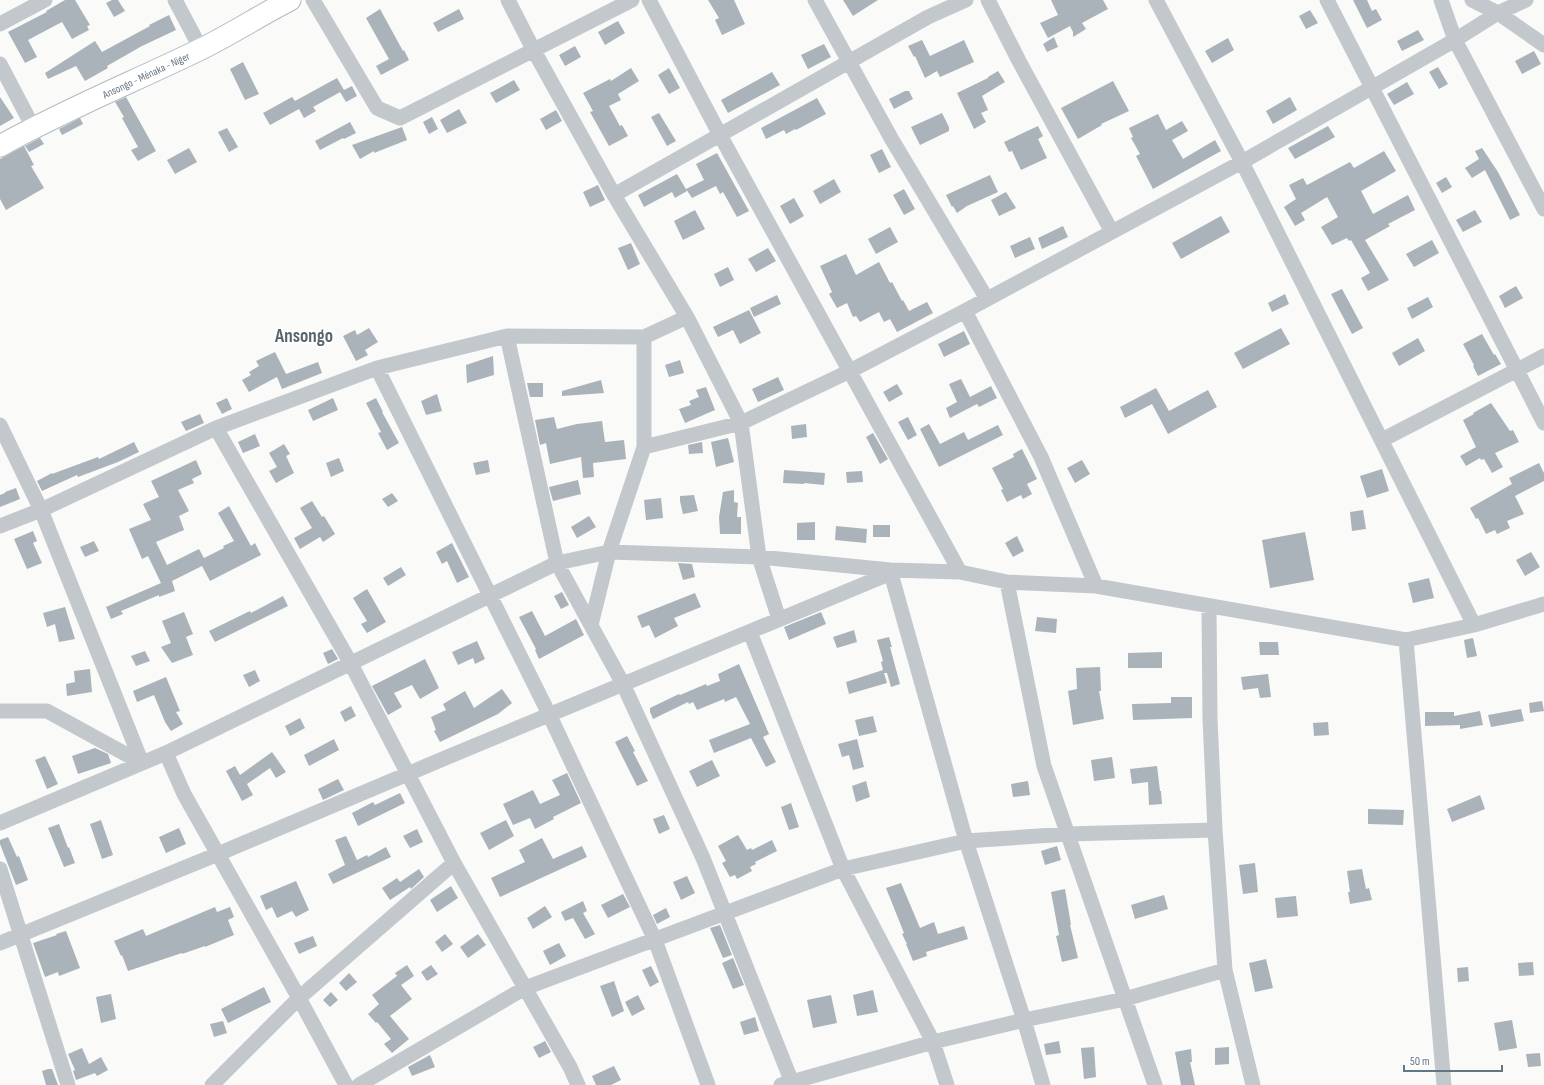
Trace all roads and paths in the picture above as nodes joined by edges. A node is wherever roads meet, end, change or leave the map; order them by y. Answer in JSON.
{"nodes":[{"id":1,"x":45,"y":0,"type":"edge"},
{"id":2,"x":175,"y":0,"type":"edge"},
{"id":3,"x":290,"y":0,"type":"edge"},
{"id":4,"x":313,"y":0,"type":"edge"},
{"id":5,"x":508,"y":0,"type":"edge"},
{"id":6,"x":632,"y":0,"type":"edge"},
{"id":7,"x":649,"y":0,"type":"edge"},
{"id":8,"x":815,"y":0,"type":"edge"},
{"id":9,"x":966,"y":0,"type":"edge"},
{"id":10,"x":988,"y":0,"type":"edge"},
{"id":11,"x":1156,"y":0,"type":"edge"},
{"id":12,"x":1327,"y":0,"type":"edge"},
{"id":13,"x":1441,"y":0,"type":"edge"},
{"id":14,"x":1472,"y":0,"type":"edge"},
{"id":15,"x":1526,"y":0,"type":"edge"},
{"id":16,"x":1498,"y":13,"type":"junction"},
{"id":17,"x":0,"y":24,"type":"edge"},
{"id":18,"x":1455,"y":40,"type":"junction"},
{"id":19,"x":1544,"y":45,"type":"edge"},
{"id":20,"x":201,"y":49,"type":"junction"},
{"id":21,"x":533,"y":49,"type":"junction"},
{"id":22,"x":848,"y":61,"type":"junction"},
{"id":23,"x":0,"y":64,"type":"edge"},
{"id":24,"x":1372,"y":88,"type":"junction"},
{"id":25,"x":33,"y":127,"type":"junction"},
{"id":26,"x":720,"y":135,"type":"junction"},
{"id":27,"x":0,"y":146,"type":"edge"},
{"id":28,"x":1242,"y":162,"type":"junction"},
{"id":29,"x":614,"y":195,"type":"junction"},
{"id":30,"x":1544,"y":209,"type":"edge"},
{"id":31,"x":1112,"y":232,"type":"junction"},
{"id":32,"x":987,"y":299,"type":"junction"},
{"id":33,"x":965,"y":311,"type":"junction"},
{"id":34,"x":686,"y":316,"type":"junction"},
{"id":35,"x":507,"y":336,"type":"junction"},
{"id":36,"x":644,"y":337,"type":"junction"},
{"id":37,"x":1544,"y":356,"type":"edge"},
{"id":38,"x":377,"y":368,"type":"junction"},
{"id":39,"x":1517,"y":370,"type":"junction"},
{"id":40,"x":850,"y":371,"type":"junction"},
{"id":41,"x":741,"y":423,"type":"junction"},
{"id":42,"x":1544,"y":423,"type":"edge"},
{"id":43,"x":0,"y":424,"type":"edge"},
{"id":44,"x":216,"y":428,"type":"junction"},
{"id":45,"x":1382,"y":440,"type":"junction"},
{"id":46,"x":644,"y":447,"type":"junction"},
{"id":47,"x":41,"y":510,"type":"junction"},
{"id":48,"x":0,"y":526,"type":"edge"},
{"id":49,"x":609,"y":552,"type":"junction"},
{"id":50,"x":759,"y":557,"type":"junction"},
{"id":51,"x":557,"y":563,"type":"junction"},
{"id":52,"x":891,"y":572,"type":"junction"},
{"id":53,"x":960,"y":572,"type":"junction"},
{"id":54,"x":1007,"y":582,"type":"junction"},
{"id":55,"x":1096,"y":586,"type":"junction"},
{"id":56,"x":490,"y":595,"type":"junction"},
{"id":57,"x":1544,"y":604,"type":"edge"},
{"id":58,"x":1209,"y":607,"type":"junction"},
{"id":59,"x":779,"y":620,"type":"junction"},
{"id":60,"x":591,"y":625,"type":"junction"},
{"id":61,"x":1474,"y":625,"type":"junction"},
{"id":62,"x":750,"y":632,"type":"junction"},
{"id":63,"x":1406,"y":640,"type":"junction"},
{"id":64,"x":350,"y":662,"type":"junction"},
{"id":65,"x":623,"y":684,"type":"junction"},
{"id":66,"x":0,"y":711,"type":"edge"},
{"id":67,"x":549,"y":714,"type":"junction"},
{"id":68,"x":166,"y":753,"type":"junction"},
{"id":69,"x":142,"y":763,"type":"junction"},
{"id":70,"x":407,"y":774,"type":"junction"},
{"id":71,"x":0,"y":823,"type":"edge"},
{"id":72,"x":1215,"y":830,"type":"junction"},
{"id":73,"x":1068,"y":834,"type":"junction"},
{"id":74,"x":966,"y":841,"type":"junction"},
{"id":75,"x":218,"y":854,"type":"junction"},
{"id":76,"x":454,"y":863,"type":"junction"},
{"id":77,"x":0,"y":869,"type":"edge"},
{"id":78,"x":843,"y":869,"type":"junction"},
{"id":79,"x":726,"y":913,"type":"junction"},
{"id":80,"x":21,"y":933,"type":"junction"},
{"id":81,"x":655,"y":940,"type":"junction"},
{"id":82,"x":0,"y":943,"type":"edge"},
{"id":83,"x":1225,"y":970,"type":"junction"},
{"id":84,"x":525,"y":988,"type":"junction"},
{"id":85,"x":299,"y":998,"type":"junction"},
{"id":86,"x":1126,"y":999,"type":"junction"},
{"id":87,"x":1024,"y":1020,"type":"junction"},
{"id":88,"x":933,"y":1042,"type":"junction"},
{"id":89,"x":789,"y":1084,"type":"edge"},
{"id":90,"x":68,"y":1085,"type":"edge"},
{"id":91,"x":212,"y":1085,"type":"edge"},
{"id":92,"x":346,"y":1085,"type":"edge"},
{"id":93,"x":359,"y":1085,"type":"edge"},
{"id":94,"x":578,"y":1085,"type":"edge"},
{"id":95,"x":708,"y":1085,"type":"edge"},
{"id":96,"x":947,"y":1085,"type":"edge"},
{"id":97,"x":1043,"y":1085,"type":"edge"},
{"id":98,"x":1155,"y":1085,"type":"edge"},
{"id":99,"x":1253,"y":1085,"type":"edge"},
{"id":100,"x":1444,"y":1085,"type":"edge"}],
"edges":[{"from":1,"to":17,"type":"street"},
{"from":2,"to":20,"type":"street"},
{"from":3,"to":20,"type":"main road","name":"Ansongo - Ménaka - Niger"},
{"from":4,"to":21,"type":"street"},
{"from":5,"to":21,"type":"street"},
{"from":6,"to":21,"type":"street"},
{"from":7,"to":26,"type":"street"},
{"from":8,"to":22,"type":"street"},
{"from":9,"to":22,"type":"street"},
{"from":10,"to":31,"type":"street"},
{"from":11,"to":28,"type":"street"},
{"from":12,"to":24,"type":"street"},
{"from":13,"to":18,"type":"street"},
{"from":14,"to":16,"type":"street"},
{"from":15,"to":16,"type":"street"},
{"from":16,"to":18,"type":"street"},
{"from":16,"to":19,"type":"street"},
{"from":18,"to":24,"type":"street"},
{"from":18,"to":30,"type":"street"},
{"from":20,"to":25,"type":"main road","name":"Ansongo - Ménaka - Niger"},
{"from":21,"to":29,"type":"street"},
{"from":22,"to":26,"type":"street"},
{"from":22,"to":32,"type":"street"},
{"from":23,"to":25,"type":"street"},
{"from":24,"to":28,"type":"street"},
{"from":24,"to":39,"type":"street"},
{"from":25,"to":27,"type":"main road","name":"Ansongo - Ménaka - Niger"},
{"from":26,"to":29,"type":"street"},
{"from":26,"to":40,"type":"street"},
{"from":28,"to":31,"type":"street"},
{"from":28,"to":45,"type":"street"},
{"from":29,"to":34,"type":"street"},
{"from":31,"to":32,"type":"street"},
{"from":32,"to":33,"type":"street"},
{"from":33,"to":40,"type":"street"},
{"from":33,"to":55,"type":"street"},
{"from":34,"to":36,"type":"street"},
{"from":34,"to":41,"type":"street"},
{"from":35,"to":36,"type":"street"},
{"from":35,"to":38,"type":"street"},
{"from":35,"to":51,"type":"street"},
{"from":36,"to":46,"type":"street"},
{"from":37,"to":39,"type":"street"},
{"from":38,"to":44,"type":"street"},
{"from":38,"to":56,"type":"street"},
{"from":39,"to":42,"type":"street"},
{"from":39,"to":45,"type":"street"},
{"from":40,"to":41,"type":"street"},
{"from":40,"to":53,"type":"street"},
{"from":41,"to":46,"type":"street"},
{"from":41,"to":50,"type":"street"},
{"from":43,"to":47,"type":"street"},
{"from":44,"to":47,"type":"street"},
{"from":44,"to":64,"type":"street"},
{"from":45,"to":61,"type":"street"},
{"from":46,"to":49,"type":"street"},
{"from":47,"to":48,"type":"street"},
{"from":47,"to":69,"type":"street"},
{"from":49,"to":50,"type":"street"},
{"from":49,"to":51,"type":"street"},
{"from":49,"to":60,"type":"street"},
{"from":50,"to":52,"type":"street"},
{"from":50,"to":59,"type":"street"},
{"from":51,"to":56,"type":"street"},
{"from":51,"to":60,"type":"street"},
{"from":52,"to":53,"type":"street"},
{"from":52,"to":59,"type":"street"},
{"from":52,"to":74,"type":"street"},
{"from":53,"to":54,"type":"street"},
{"from":54,"to":55,"type":"street"},
{"from":54,"to":73,"type":"street"},
{"from":55,"to":58,"type":"street"},
{"from":56,"to":64,"type":"street"},
{"from":56,"to":67,"type":"street"},
{"from":57,"to":61,"type":"street"},
{"from":58,"to":63,"type":"street"},
{"from":58,"to":72,"type":"street"},
{"from":59,"to":62,"type":"street"},
{"from":60,"to":65,"type":"street"},
{"from":61,"to":63,"type":"street"},
{"from":62,"to":65,"type":"street"},
{"from":62,"to":78,"type":"street"},
{"from":63,"to":100,"type":"street"},
{"from":64,"to":68,"type":"street"},
{"from":64,"to":70,"type":"street"},
{"from":65,"to":67,"type":"street"},
{"from":65,"to":79,"type":"street"},
{"from":66,"to":69,"type":"street"},
{"from":67,"to":70,"type":"street"},
{"from":67,"to":81,"type":"street"},
{"from":68,"to":69,"type":"street"},
{"from":68,"to":75,"type":"street"},
{"from":69,"to":71,"type":"street"},
{"from":70,"to":75,"type":"street"},
{"from":70,"to":76,"type":"street"},
{"from":72,"to":73,"type":"street"},
{"from":72,"to":83,"type":"street"},
{"from":73,"to":74,"type":"street"},
{"from":73,"to":86,"type":"street"},
{"from":74,"to":78,"type":"street"},
{"from":74,"to":87,"type":"street"},
{"from":75,"to":80,"type":"street"},
{"from":75,"to":85,"type":"street"},
{"from":76,"to":84,"type":"street"},
{"from":76,"to":85,"type":"street"},
{"from":77,"to":80,"type":"street"},
{"from":78,"to":79,"type":"street"},
{"from":78,"to":88,"type":"street"},
{"from":79,"to":81,"type":"street"},
{"from":79,"to":89,"type":"street"},
{"from":80,"to":82,"type":"street"},
{"from":80,"to":90,"type":"street"},
{"from":81,"to":84,"type":"street"},
{"from":81,"to":95,"type":"street"},
{"from":83,"to":86,"type":"street"},
{"from":83,"to":99,"type":"street"},
{"from":84,"to":93,"type":"street"},
{"from":84,"to":94,"type":"street"},
{"from":85,"to":91,"type":"street"},
{"from":85,"to":92,"type":"street"},
{"from":86,"to":87,"type":"street"},
{"from":86,"to":98,"type":"street"},
{"from":87,"to":88,"type":"street"},
{"from":87,"to":97,"type":"street"},
{"from":88,"to":89,"type":"street"},
{"from":88,"to":96,"type":"street"}]}
